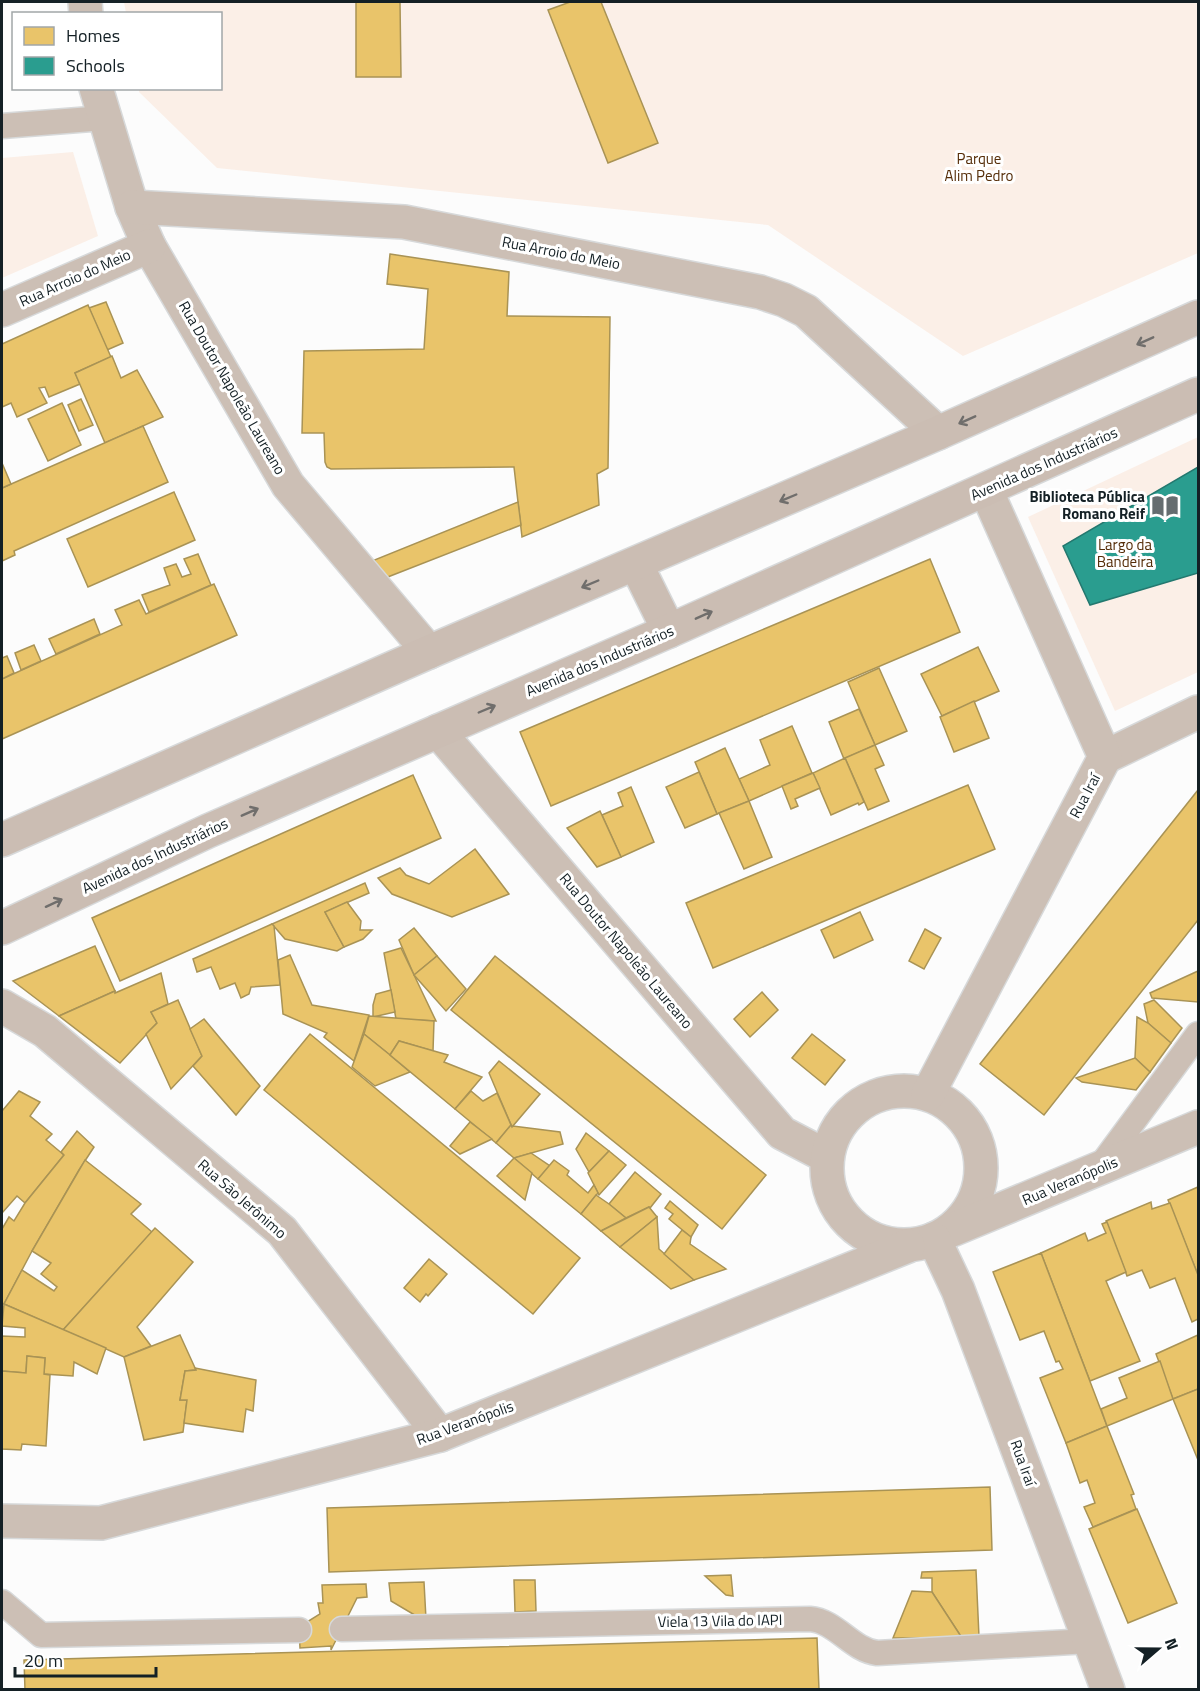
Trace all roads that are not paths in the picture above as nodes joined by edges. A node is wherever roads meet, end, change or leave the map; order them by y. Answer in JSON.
{"nodes":[{"id":1,"x":100,"y":103,"type":"edge"},
{"id":2,"x":2,"y":126,"type":"edge"},
{"id":3,"x":132,"y":207,"type":"junction"},
{"id":4,"x":149,"y":246,"type":"junction"},
{"id":5,"x":2,"y":310,"type":"edge"},
{"id":6,"x":1198,"y":317,"type":"edge"},
{"id":7,"x":1198,"y":394,"type":"edge"},
{"id":8,"x":938,"y":433,"type":"junction"},
{"id":9,"x":986,"y":490,"type":"junction"},
{"id":10,"x":636,"y":564,"type":"junction"},
{"id":11,"x":669,"y":631,"type":"junction"},
{"id":12,"x":429,"y":652,"type":"junction"},
{"id":13,"x":1198,"y":712,"type":"edge"},
{"id":14,"x":438,"y":730,"type":"junction"},
{"id":15,"x":1105,"y":757,"type":"junction"},
{"id":16,"x":2,"y":840,"type":"edge"},
{"id":17,"x":2,"y":928,"type":"edge"},
{"id":18,"x":2,"y":1006,"type":"edge"},
{"id":19,"x":1198,"y":1034,"type":"edge"},
{"id":20,"x":928,"y":1094,"type":"junction"},
{"id":21,"x":1198,"y":1127,"type":"edge"},
{"id":22,"x":826,"y":1156,"type":"junction"},
{"id":23,"x":1097,"y":1170,"type":"junction"},
{"id":24,"x":928,"y":1240,"type":"junction"},
{"id":25,"x":440,"y":1435,"type":"junction"},
{"id":26,"x":2,"y":1521,"type":"edge"},
{"id":27,"x":2,"y":1602,"type":"edge"},
{"id":28,"x":299,"y":1629,"type":"dead end"},
{"id":29,"x":342,"y":1629,"type":"dead end"},
{"id":30,"x":1089,"y":1641,"type":"junction"},
{"id":31,"x":1108,"y":1689,"type":"edge"}],
"edges":[{"from":1,"to":2,"type":"lane"},
{"from":1,"to":3,"type":"street","name":"Rua Doutor Napoleão Laureano"},
{"from":3,"to":4,"type":"street","name":"Rua Doutor Napoleão Laureano"},
{"from":3,"to":8,"type":"street","name":"Rua Arroio do Meio"},
{"from":4,"to":5,"type":"street","name":"Rua Arroio do Meio"},
{"from":4,"to":12,"type":"street","name":"Rua Doutor Napoleão Laureano"},
{"from":6,"to":8,"type":"street","one_way":true},
{"from":7,"to":9,"type":"street","name":"Avenida dos Industriários"},
{"from":8,"to":10,"type":"street","one_way":true},
{"from":11,"to":9,"type":"street","name":"Avenida dos Industriários","one_way":true},
{"from":9,"to":15,"type":"street","name":"Rua Iraí"},
{"from":10,"to":11,"type":"street"},
{"from":10,"to":12,"type":"street","one_way":true},
{"from":14,"to":11,"type":"street","name":"Avenida dos Industriários","one_way":true},
{"from":12,"to":16,"type":"street"},
{"from":13,"to":15,"type":"street"},
{"from":17,"to":14,"type":"street","name":"Avenida dos Industriários","one_way":true},
{"from":14,"to":22,"type":"street","name":"Rua Doutor Napoleão Laureano"},
{"from":15,"to":20,"type":"street","name":"Rua Iraí"},
{"from":18,"to":25,"type":"street","name":"Rua São Jerônimo"},
{"from":19,"to":23,"type":"lane"},
{"from":20,"to":22,"type":"street"},
{"from":20,"to":24,"type":"street"},
{"from":21,"to":23,"type":"street","name":"Rua Veranópolis"},
{"from":22,"to":24,"type":"street"},
{"from":23,"to":24,"type":"street","name":"Rua Veranópolis"},
{"from":24,"to":25,"type":"street","name":"Rua Veranópolis"},
{"from":24,"to":30,"type":"street","name":"Rua Iraí"},
{"from":25,"to":26,"type":"street","name":"Rua Veranópolis"},
{"from":27,"to":28,"type":"lane"},
{"from":29,"to":30,"type":"lane","name":"Viela 13 Vila do IAPI"},
{"from":30,"to":31,"type":"street","name":"Rua Iraí"}]}
